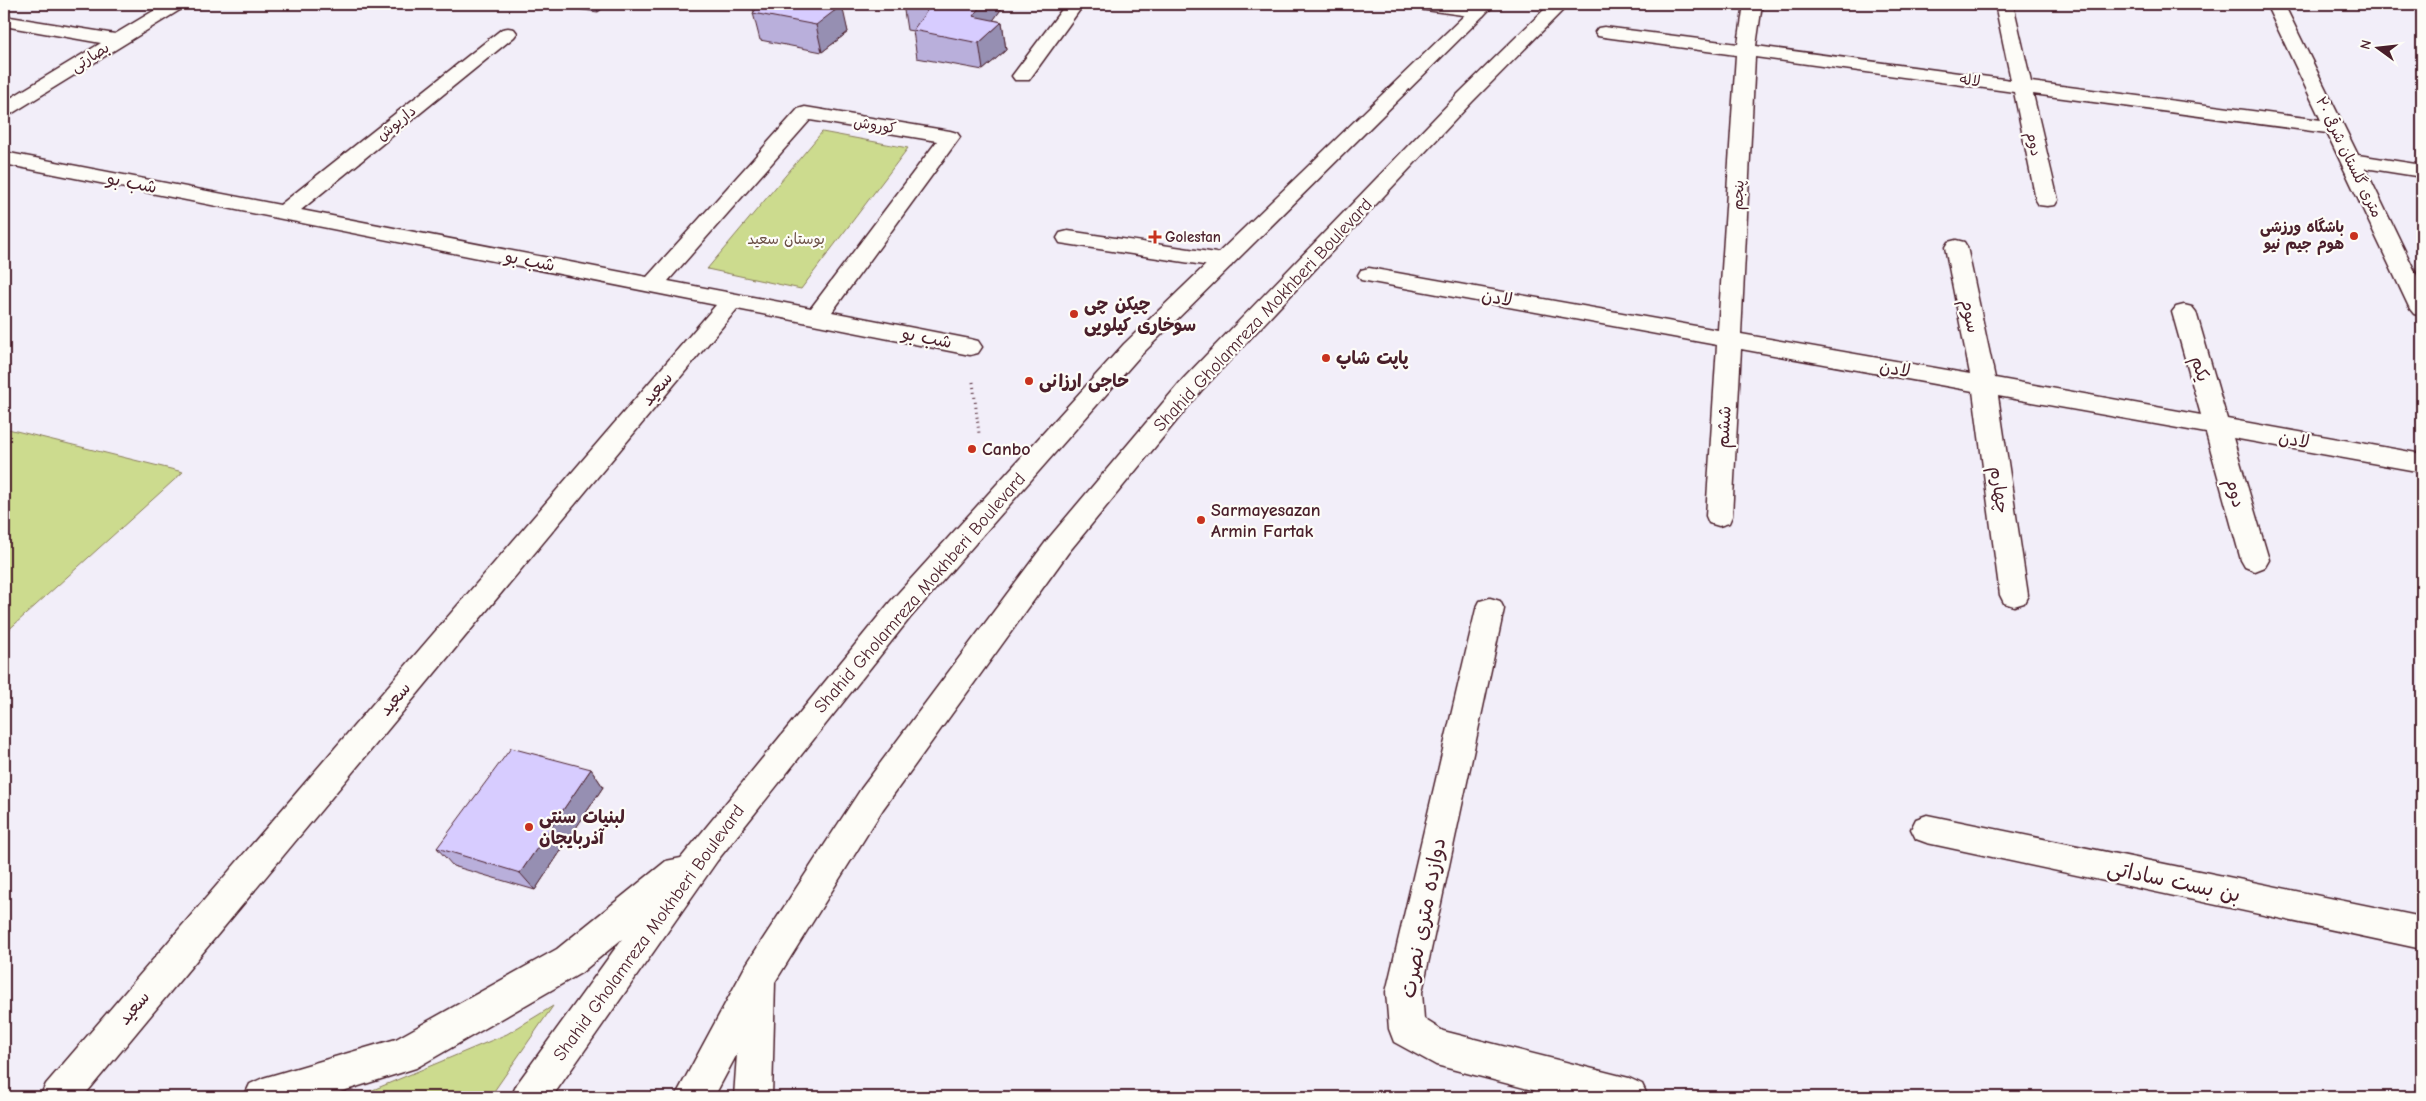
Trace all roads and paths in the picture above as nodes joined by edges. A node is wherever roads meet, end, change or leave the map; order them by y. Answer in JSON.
{"nodes":[{"id":1,"x":177,"y":4,"type":"edge"},
{"id":2,"x":1075,"y":4,"type":"edge"},
{"id":3,"x":1418,"y":4,"type":"edge"},
{"id":4,"x":1560,"y":4,"type":"edge"},
{"id":5,"x":1753,"y":4,"type":"edge"},
{"id":6,"x":2004,"y":4,"type":"edge"},
{"id":7,"x":2275,"y":4,"type":"edge"},
{"id":8,"x":1482,"y":8,"type":"edge"},
{"id":9,"x":4,"y":21,"type":"edge"},
{"id":10,"x":1604,"y":32,"type":"dead end"},
{"id":11,"x":508,"y":33,"type":"dead end"},
{"id":12,"x":118,"y":40,"type":"junction"},
{"id":13,"x":1746,"y":51,"type":"junction"},
{"id":14,"x":1022,"y":76,"type":"dead end"},
{"id":15,"x":2022,"y":87,"type":"junction"},
{"id":16,"x":4,"y":110,"type":"edge"},
{"id":17,"x":2335,"y":128,"type":"junction"},
{"id":18,"x":4,"y":158,"type":"edge"},
{"id":19,"x":2350,"y":160,"type":"junction"},
{"id":20,"x":2422,"y":171,"type":"edge"},
{"id":21,"x":2047,"y":200,"type":"dead end"},
{"id":22,"x":284,"y":213,"type":"junction"},
{"id":23,"x":1068,"y":238,"type":"dead end"},
{"id":24,"x":1956,"y":247,"type":"dead end"},
{"id":25,"x":1223,"y":261,"type":"junction"},
{"id":26,"x":1368,"y":274,"type":"dead end"},
{"id":27,"x":652,"y":285,"type":"junction"},
{"id":28,"x":732,"y":300,"type":"junction"},
{"id":29,"x":2422,"y":309,"type":"edge"},
{"id":30,"x":2184,"y":312,"type":"dead end"},
{"id":31,"x":817,"y":317,"type":"junction"},
{"id":32,"x":1729,"y":339,"type":"junction"},
{"id":33,"x":970,"y":347,"type":"joint"},
{"id":34,"x":1984,"y":385,"type":"junction"},
{"id":35,"x":2216,"y":426,"type":"junction"},
{"id":36,"x":979,"y":434,"type":"dead end"},
{"id":37,"x":2422,"y":463,"type":"edge"},
{"id":38,"x":1719,"y":516,"type":"dead end"},
{"id":39,"x":2255,"y":560,"type":"dead end"},
{"id":40,"x":2014,"y":595,"type":"dead end"},
{"id":41,"x":1490,"y":609,"type":"dead end"},
{"id":42,"x":1927,"y":829,"type":"dead end"},
{"id":43,"x":705,"y":851,"type":"junction"},
{"id":44,"x":2422,"y":933,"type":"edge"},
{"id":45,"x":758,"y":977,"type":"junction"},
{"id":46,"x":59,"y":1097,"type":"edge"},
{"id":47,"x":263,"y":1097,"type":"edge"},
{"id":48,"x":530,"y":1097,"type":"edge"},
{"id":49,"x":694,"y":1097,"type":"edge"},
{"id":50,"x":753,"y":1097,"type":"edge"},
{"id":51,"x":1629,"y":1097,"type":"edge"}],
"edges":[{"from":1,"to":12,"type":"street","name":"بصارتی"},
{"from":2,"to":14,"type":"street"},
{"from":3,"to":8,"type":"street"},
{"from":4,"to":45,"type":"street","name":"Shahid Gholamreza Mokhberi Boulevard"},
{"from":5,"to":13,"type":"street"},
{"from":6,"to":15,"type":"street"},
{"from":7,"to":17,"type":"street","name":"۲۰ متری گلستان شرقی"},
{"from":8,"to":25,"type":"street","name":"Shahid Gholamreza Mokhberi Boulevard"},
{"from":9,"to":12,"type":"street"},
{"from":10,"to":13,"type":"street","name":"لاله"},
{"from":11,"to":22,"type":"street","name":"داریوش"},
{"from":12,"to":16,"type":"street","name":"بصارتی"},
{"from":13,"to":15,"type":"street","name":"لاله"},
{"from":13,"to":32,"type":"street","name":"پنجم"},
{"from":15,"to":17,"type":"street","name":"لاله"},
{"from":15,"to":21,"type":"street","name":"دوم"},
{"from":17,"to":19,"type":"street","name":"۲۰ متری گلستان شرقی"},
{"from":18,"to":22,"type":"street","name":"شب بو"},
{"from":19,"to":20,"type":"street"},
{"from":19,"to":29,"type":"street","name":"۲۰ متری گلستان شرقی"},
{"from":22,"to":27,"type":"street","name":"شب بو"},
{"from":23,"to":25,"type":"street"},
{"from":24,"to":34,"type":"street","name":"سوم"},
{"from":25,"to":43,"type":"street","name":"Shahid Gholamreza Mokhberi Boulevard"},
{"from":26,"to":32,"type":"street","name":"لادن"},
{"from":27,"to":28,"type":"street","name":"شب بو"},
{"from":27,"to":31,"type":"street","name":"کوروش"},
{"from":28,"to":31,"type":"street","name":"شب بو"},
{"from":28,"to":46,"type":"street","name":"سعید"},
{"from":30,"to":35,"type":"street","name":"یکم"},
{"from":31,"to":33,"type":"street","name":"شب بو"},
{"from":32,"to":34,"type":"street","name":"لادن"},
{"from":32,"to":38,"type":"street","name":"ششم"},
{"from":33,"to":36,"type":"path","name":"شب بو"},
{"from":34,"to":35,"type":"street","name":"لادن"},
{"from":34,"to":40,"type":"street","name":"چهارم"},
{"from":35,"to":37,"type":"street","name":"لادن"},
{"from":35,"to":39,"type":"street","name":"دوم"},
{"from":41,"to":51,"type":"street","name":"دوازده متری نصرت"},
{"from":42,"to":44,"type":"street","name":"بن بست ساداتی"},
{"from":43,"to":47,"type":"street"},
{"from":43,"to":48,"type":"street","name":"Shahid Gholamreza Mokhberi Boulevard"},
{"from":45,"to":49,"type":"street","name":"Shahid Gholamreza Mokhberi Boulevard"},
{"from":45,"to":50,"type":"street"}]}
